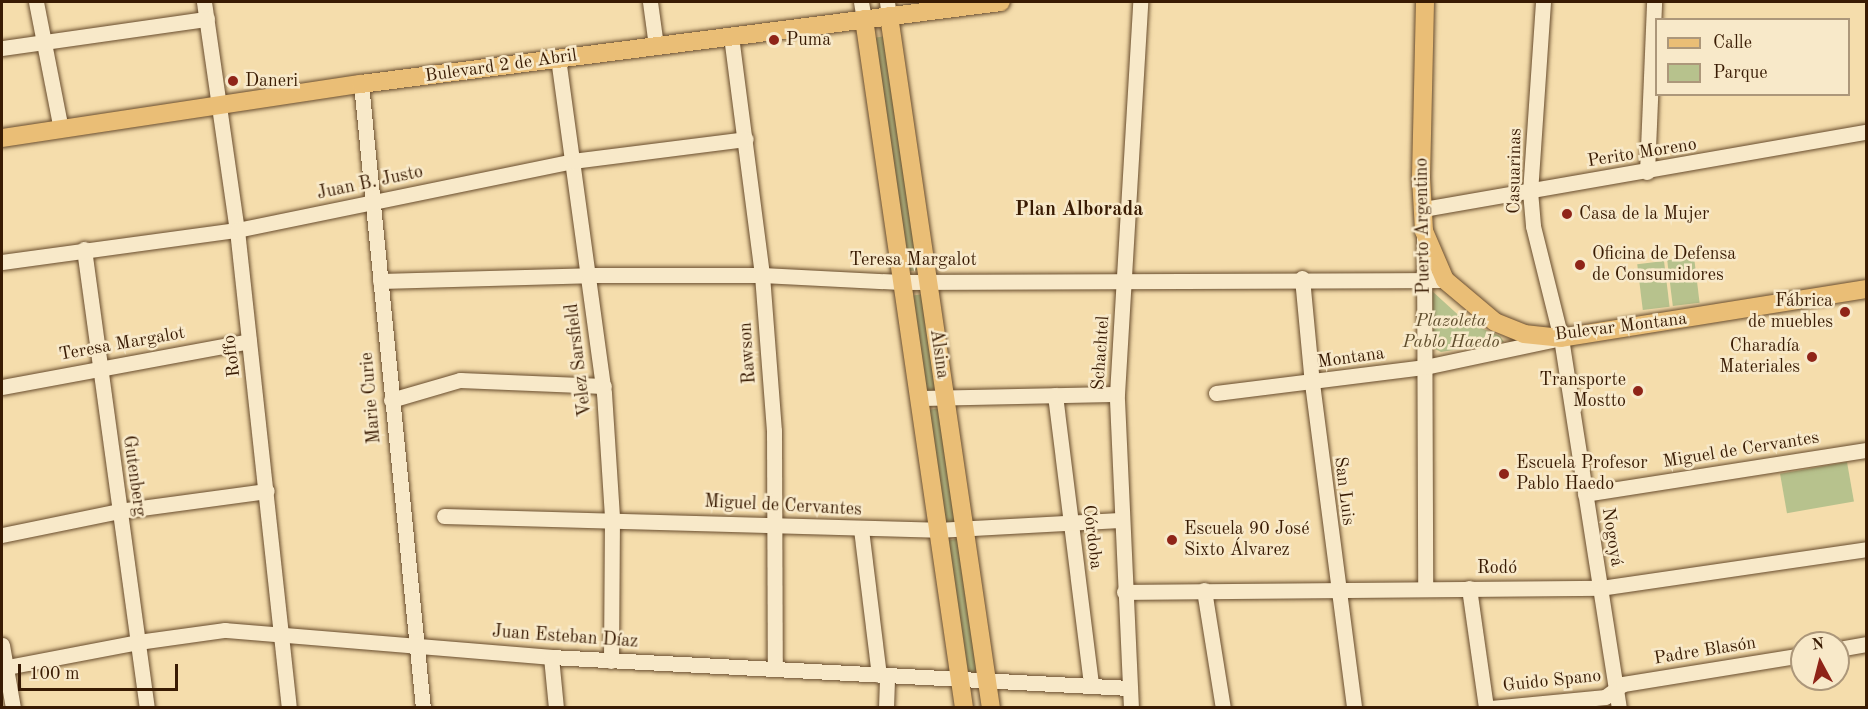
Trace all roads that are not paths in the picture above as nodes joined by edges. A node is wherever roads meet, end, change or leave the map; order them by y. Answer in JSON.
{"nodes":[{"id":1,"x":36,"y":2,"type":"edge"},
{"id":2,"x":204,"y":2,"type":"edge"},
{"id":3,"x":650,"y":2,"type":"edge"},
{"id":4,"x":1001,"y":2,"type":"edge"},
{"id":5,"x":1140,"y":2,"type":"edge"},
{"id":6,"x":1543,"y":2,"type":"edge"},
{"id":7,"x":1654,"y":2,"type":"edge"},
{"id":8,"x":1424,"y":3,"type":"edge"},
{"id":9,"x":889,"y":9,"type":"edge"},
{"id":10,"x":862,"y":10,"type":"edge"},
{"id":11,"x":207,"y":19,"type":"junction"},
{"id":12,"x":731,"y":36,"type":"junction"},
{"id":13,"x":44,"y":42,"type":"junction"},
{"id":14,"x":656,"y":46,"type":"junction"},
{"id":15,"x":2,"y":48,"type":"edge"},
{"id":16,"x":558,"y":58,"type":"junction"},
{"id":17,"x":361,"y":84,"type":"junction"},
{"id":18,"x":219,"y":104,"type":"junction"},
{"id":19,"x":61,"y":129,"type":"junction"},
{"id":20,"x":1866,"y":132,"type":"edge"},
{"id":21,"x":2,"y":138,"type":"edge"},
{"id":22,"x":746,"y":139,"type":"junction"},
{"id":23,"x":572,"y":161,"type":"junction"},
{"id":24,"x":1647,"y":172,"type":"junction"},
{"id":25,"x":1530,"y":191,"type":"junction"},
{"id":26,"x":375,"y":203,"type":"junction"},
{"id":27,"x":1423,"y":209,"type":"junction"},
{"id":28,"x":237,"y":230,"type":"junction"},
{"id":29,"x":1424,"y":231,"type":"junction"},
{"id":30,"x":84,"y":249,"type":"junction"},
{"id":31,"x":2,"y":262,"type":"edge"},
{"id":32,"x":589,"y":275,"type":"junction"},
{"id":33,"x":762,"y":275,"type":"junction"},
{"id":34,"x":1302,"y":278,"type":"junction"},
{"id":35,"x":1425,"y":279,"type":"junction"},
{"id":36,"x":928,"y":280,"type":"junction"},
{"id":37,"x":1126,"y":280,"type":"junction"},
{"id":38,"x":1446,"y":280,"type":"junction"},
{"id":39,"x":380,"y":281,"type":"junction"},
{"id":40,"x":901,"y":282,"type":"junction"},
{"id":41,"x":1866,"y":289,"type":"edge"},
{"id":42,"x":1560,"y":338,"type":"junction"},
{"id":43,"x":249,"y":341,"type":"junction"},
{"id":44,"x":100,"y":366,"type":"junction"},
{"id":45,"x":1425,"y":367,"type":"junction"},
{"id":46,"x":1311,"y":383,"type":"junction"},
{"id":47,"x":604,"y":386,"type":"junction"},
{"id":48,"x":2,"y":387,"type":"edge"},
{"id":49,"x":1216,"y":393,"type":"dead end"},
{"id":50,"x":1054,"y":394,"type":"junction"},
{"id":51,"x":1117,"y":394,"type":"junction"},
{"id":52,"x":945,"y":395,"type":"junction"},
{"id":53,"x":918,"y":398,"type":"junction"},
{"id":54,"x":391,"y":400,"type":"junction"},
{"id":55,"x":1866,"y":450,"type":"edge"},
{"id":56,"x":267,"y":491,"type":"junction"},
{"id":57,"x":1585,"y":495,"type":"junction"},
{"id":58,"x":119,"y":511,"type":"junction"},
{"id":59,"x":444,"y":516,"type":"dead end"},
{"id":60,"x":612,"y":518,"type":"junction"},
{"id":61,"x":1120,"y":520,"type":"junction"},
{"id":62,"x":1070,"y":522,"type":"junction"},
{"id":63,"x":776,"y":525,"type":"junction"},
{"id":64,"x":965,"y":526,"type":"junction"},
{"id":65,"x":861,"y":530,"type":"junction"},
{"id":66,"x":937,"y":530,"type":"junction"},
{"id":67,"x":2,"y":535,"type":"edge"},
{"id":68,"x":1866,"y":549,"type":"edge"},
{"id":69,"x":1469,"y":588,"type":"junction"},
{"id":70,"x":1600,"y":588,"type":"junction"},
{"id":71,"x":1337,"y":589,"type":"junction"},
{"id":72,"x":1425,"y":589,"type":"junction"},
{"id":73,"x":1204,"y":590,"type":"junction"},
{"id":74,"x":1124,"y":592,"type":"junction"},
{"id":75,"x":283,"y":632,"type":"junction"},
{"id":76,"x":138,"y":642,"type":"junction"},
{"id":77,"x":414,"y":644,"type":"junction"},
{"id":78,"x":1866,"y":644,"type":"edge"},
{"id":79,"x":2,"y":645,"type":"edge"},
{"id":80,"x":1850,"y":647,"type":"edge"},
{"id":81,"x":551,"y":657,"type":"junction"},
{"id":82,"x":1790,"y":657,"type":"edge"},
{"id":83,"x":611,"y":661,"type":"junction"},
{"id":84,"x":4,"y":668,"type":"edge"},
{"id":85,"x":776,"y":669,"type":"junction"},
{"id":86,"x":883,"y":675,"type":"junction"},
{"id":87,"x":959,"y":680,"type":"junction"},
{"id":88,"x":987,"y":680,"type":"junction"},
{"id":89,"x":1091,"y":685,"type":"junction"},
{"id":90,"x":1129,"y":688,"type":"junction"},
{"id":91,"x":1617,"y":692,"type":"junction"},
{"id":92,"x":13,"y":708,"type":"edge"},
{"id":93,"x":147,"y":708,"type":"edge"},
{"id":94,"x":289,"y":708,"type":"edge"},
{"id":95,"x":423,"y":708,"type":"edge"},
{"id":96,"x":556,"y":708,"type":"edge"},
{"id":97,"x":886,"y":708,"type":"edge"},
{"id":98,"x":964,"y":708,"type":"edge"},
{"id":99,"x":991,"y":708,"type":"edge"},
{"id":100,"x":1131,"y":708,"type":"edge"},
{"id":101,"x":1222,"y":708,"type":"edge"},
{"id":102,"x":1354,"y":708,"type":"edge"},
{"id":103,"x":1486,"y":708,"type":"edge"},
{"id":104,"x":1491,"y":708,"type":"edge"},
{"id":105,"x":1619,"y":708,"type":"edge"}],
"edges":[{"from":1,"to":13,"type":"street"},
{"from":2,"to":11,"type":"street","name":"Roffo"},
{"from":3,"to":14,"type":"street"},
{"from":4,"to":9,"type":"main road","name":"Bulevard 2 de Abril"},
{"from":5,"to":37,"type":"street","name":"Schachtel"},
{"from":6,"to":25,"type":"street","name":"Casuarinas"},
{"from":7,"to":24,"type":"street"},
{"from":8,"to":27,"type":"main road","name":"Puerto Argentino"},
{"from":9,"to":10,"type":"main road","name":"Bulevard 2 de Abril"},
{"from":9,"to":36,"type":"main road","name":"Alsina"},
{"from":10,"to":12,"type":"main road","name":"Bulevard 2 de Abril"},
{"from":10,"to":40,"type":"main road","name":"Alsina"},
{"from":11,"to":13,"type":"street"},
{"from":11,"to":18,"type":"street","name":"Roffo"},
{"from":12,"to":14,"type":"main road","name":"Bulevard 2 de Abril"},
{"from":12,"to":22,"type":"street","name":"Rawson"},
{"from":13,"to":15,"type":"street"},
{"from":13,"to":19,"type":"street"},
{"from":14,"to":16,"type":"main road","name":"Bulevard 2 de Abril"},
{"from":16,"to":17,"type":"main road","name":"Bulevard 2 de Abril"},
{"from":16,"to":23,"type":"street","name":"Velez Sarsfield"},
{"from":17,"to":18,"type":"main road","name":"Bulevard 2 de Abril"},
{"from":17,"to":26,"type":"street","name":"Marie Curie"},
{"from":18,"to":19,"type":"main road","name":"Bulevard 2 de Abril"},
{"from":18,"to":28,"type":"street","name":"Roffo"},
{"from":19,"to":21,"type":"main road","name":"Bulevard 2 de Abril"},
{"from":20,"to":24,"type":"street","name":"Perito Moreno"},
{"from":22,"to":23,"type":"street","name":"Juan B. Justo"},
{"from":22,"to":33,"type":"street","name":"Rawson"},
{"from":23,"to":26,"type":"street","name":"Juan B. Justo"},
{"from":23,"to":32,"type":"street","name":"Velez Sarsfield"},
{"from":24,"to":25,"type":"street","name":"Perito Moreno"},
{"from":25,"to":27,"type":"street","name":"Perito Moreno"},
{"from":25,"to":42,"type":"street","name":"Casuarinas"},
{"from":26,"to":28,"type":"street","name":"Juan B. Justo"},
{"from":26,"to":39,"type":"street","name":"Marie Curie"},
{"from":27,"to":29,"type":"main road","name":"Puerto Argentino"},
{"from":28,"to":30,"type":"street","name":"Juan B. Justo"},
{"from":28,"to":43,"type":"street","name":"Roffo"},
{"from":29,"to":35,"type":"street","name":"Puerto Argentino"},
{"from":29,"to":38,"type":"main road","name":"Bulevar Montana"},
{"from":30,"to":31,"type":"street","name":"Juan B. Justo"},
{"from":30,"to":44,"type":"street","name":"Gutenberg"},
{"from":32,"to":33,"type":"street","name":"Teresa Margalot"},
{"from":32,"to":39,"type":"street","name":"Teresa Margalot"},
{"from":32,"to":47,"type":"street","name":"Velez Sarsfield"},
{"from":33,"to":40,"type":"street","name":"Teresa Margalot"},
{"from":33,"to":63,"type":"street","name":"Rawson"},
{"from":34,"to":35,"type":"street","name":"Teresa Margalot"},
{"from":34,"to":37,"type":"street","name":"Teresa Margalot"},
{"from":34,"to":46,"type":"street","name":"San Luis"},
{"from":35,"to":38,"type":"street","name":"Teresa Margalot"},
{"from":35,"to":45,"type":"street","name":"Puerto Argentino"},
{"from":36,"to":37,"type":"street","name":"Teresa Margalot"},
{"from":36,"to":40,"type":"street","name":"Teresa Margalot"},
{"from":36,"to":52,"type":"main road","name":"Alsina"},
{"from":37,"to":51,"type":"street","name":"Schachtel"},
{"from":38,"to":42,"type":"main road","name":"Bulevar Montana"},
{"from":39,"to":54,"type":"street","name":"Marie Curie"},
{"from":40,"to":53,"type":"main road","name":"Alsina"},
{"from":41,"to":42,"type":"main road","name":"Bulevar Montana"},
{"from":42,"to":45,"type":"street","name":"Montana"},
{"from":42,"to":57,"type":"street","name":"Nogoyá"},
{"from":43,"to":44,"type":"street","name":"Teresa Margalot"},
{"from":43,"to":56,"type":"street","name":"Roffo"},
{"from":44,"to":48,"type":"street","name":"Teresa Margalot"},
{"from":44,"to":58,"type":"street","name":"Gutenberg"},
{"from":45,"to":46,"type":"street","name":"Montana"},
{"from":45,"to":72,"type":"street","name":"Puerto Argentino"},
{"from":46,"to":49,"type":"street","name":"Montana"},
{"from":46,"to":71,"type":"street","name":"San Luis"},
{"from":47,"to":54,"type":"street"},
{"from":47,"to":60,"type":"street","name":"Velez Sarsfield"},
{"from":50,"to":51,"type":"street"},
{"from":50,"to":52,"type":"street"},
{"from":50,"to":62,"type":"street","name":"Córdoba"},
{"from":51,"to":61,"type":"street","name":"Schachtel"},
{"from":52,"to":53,"type":"street"},
{"from":52,"to":64,"type":"main road","name":"Alsina"},
{"from":53,"to":66,"type":"main road","name":"Alsina"},
{"from":54,"to":77,"type":"street","name":"Marie Curie"},
{"from":55,"to":57,"type":"street","name":"Miguel de Cervantes"},
{"from":56,"to":58,"type":"street"},
{"from":56,"to":75,"type":"street","name":"Roffo"},
{"from":57,"to":70,"type":"street","name":"Nogoyá"},
{"from":58,"to":67,"type":"street"},
{"from":58,"to":76,"type":"street","name":"Gutenberg"},
{"from":59,"to":60,"type":"street","name":"Miguel de Cervantes"},
{"from":60,"to":63,"type":"street","name":"Miguel de Cervantes"},
{"from":60,"to":83,"type":"street","name":"Velez Sarsfield"},
{"from":61,"to":62,"type":"street","name":"Miguel de Cervantes"},
{"from":61,"to":74,"type":"street","name":"Schachtel"},
{"from":62,"to":64,"type":"street","name":"Miguel de Cervantes"},
{"from":62,"to":89,"type":"street","name":"Córdoba"},
{"from":63,"to":65,"type":"street","name":"Miguel de Cervantes"},
{"from":63,"to":85,"type":"street","name":"Rawson"},
{"from":64,"to":66,"type":"street","name":"Miguel de Cervantes"},
{"from":64,"to":88,"type":"main road","name":"Alsina"},
{"from":65,"to":66,"type":"street","name":"Miguel de Cervantes"},
{"from":65,"to":86,"type":"street"},
{"from":66,"to":87,"type":"main road","name":"Alsina"},
{"from":68,"to":70,"type":"street","name":"Rodó"},
{"from":69,"to":70,"type":"street","name":"Rodó"},
{"from":69,"to":72,"type":"street","name":"Rodó"},
{"from":69,"to":103,"type":"street"},
{"from":70,"to":91,"type":"street","name":"Nogoyá"},
{"from":71,"to":72,"type":"street","name":"Rodó"},
{"from":71,"to":73,"type":"street","name":"Rodó"},
{"from":71,"to":102,"type":"street","name":"San Luis"},
{"from":73,"to":74,"type":"street","name":"Rodó"},
{"from":73,"to":101,"type":"street"},
{"from":74,"to":90,"type":"street","name":"Schachtel"},
{"from":75,"to":76,"type":"street","name":"Juan Esteban Díaz"},
{"from":75,"to":77,"type":"street","name":"Juan Esteban Díaz"},
{"from":75,"to":94,"type":"street","name":"Roffo"},
{"from":76,"to":84,"type":"street","name":"Juan Esteban Díaz"},
{"from":76,"to":93,"type":"street","name":"Gutenberg"},
{"from":77,"to":81,"type":"street","name":"Juan Esteban Díaz"},
{"from":77,"to":95,"type":"street","name":"Marie Curie"},
{"from":78,"to":80,"type":"street"},
{"from":79,"to":84,"type":"street"},
{"from":81,"to":83,"type":"street","name":"Juan Esteban Díaz"},
{"from":81,"to":96,"type":"street"},
{"from":82,"to":91,"type":"street","name":"Padre Blasón"},
{"from":83,"to":85,"type":"street","name":"Juan Esteban Díaz"},
{"from":84,"to":92,"type":"street"},
{"from":85,"to":86,"type":"street","name":"Juan Esteban Díaz"},
{"from":86,"to":87,"type":"street","name":"Juan Esteban Díaz"},
{"from":86,"to":97,"type":"street"},
{"from":87,"to":88,"type":"street","name":"Juan Esteban Díaz"},
{"from":87,"to":98,"type":"main road","name":"Alsina"},
{"from":88,"to":89,"type":"street","name":"Juan Esteban Díaz"},
{"from":88,"to":99,"type":"main road","name":"Alsina"},
{"from":89,"to":90,"type":"street","name":"Juan Esteban Díaz"},
{"from":90,"to":100,"type":"street","name":"Schachtel"},
{"from":91,"to":104,"type":"street","name":"Guido Spano"},
{"from":91,"to":105,"type":"street","name":"Nogoyá"}]}
